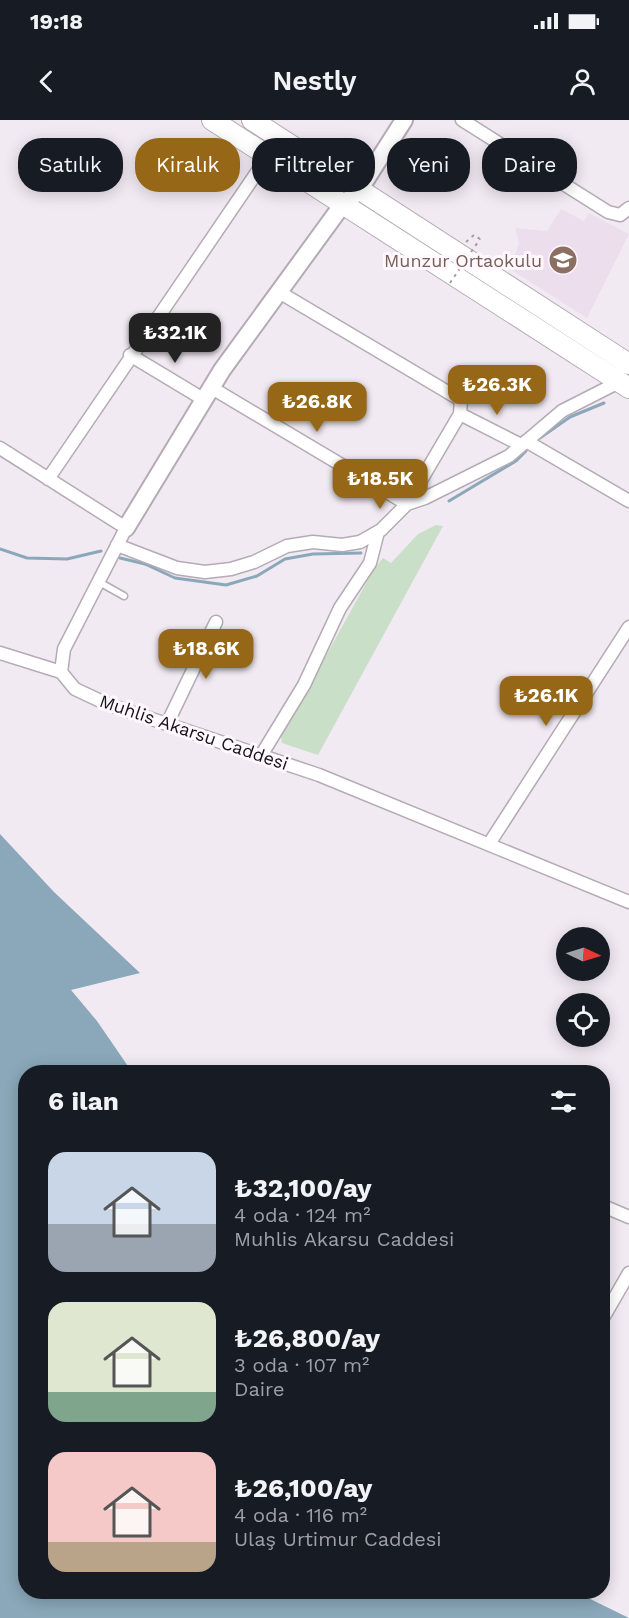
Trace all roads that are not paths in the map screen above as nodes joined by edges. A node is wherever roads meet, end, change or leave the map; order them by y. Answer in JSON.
{"nodes":[{"id":1,"x":212,"y":120,"type":"edge"},
{"id":2,"x":252,"y":120,"type":"edge"},
{"id":3,"x":404,"y":120,"type":"edge"},
{"id":4,"x":462,"y":120,"type":"edge"},
{"id":5,"x":268,"y":124,"type":"edge"},
{"id":6,"x":287,"y":138,"type":"edge"},
{"id":7,"x":252,"y":146,"type":"edge"},
{"id":8,"x":375,"y":165,"type":"edge"},
{"id":9,"x":252,"y":179,"type":"edge"},
{"id":10,"x":324,"y":192,"type":"edge"},
{"id":11,"x":358,"y":192,"type":"joint"},
{"id":12,"x":343,"y":204,"type":"junction"},
{"id":13,"x":629,"y":208,"type":"edge"},
{"id":14,"x":279,"y":292,"type":"junction"},
{"id":15,"x":130,"y":355,"type":"junction"},
{"id":16,"x":629,"y":364,"type":"edge"},
{"id":17,"x":624,"y":385,"type":"edge"},
{"id":18,"x":207,"y":394,"type":"junction"},
{"id":19,"x":460,"y":414,"type":"junction"},
{"id":20,"x":524,"y":443,"type":"junction"},
{"id":21,"x":0,"y":448,"type":"edge"},
{"id":22,"x":48,"y":479,"type":"junction"},
{"id":23,"x":629,"y":501,"type":"edge"},
{"id":24,"x":407,"y":504,"type":"junction"},
{"id":25,"x":126,"y":528,"type":"junction"},
{"id":26,"x":378,"y":532,"type":"junction"},
{"id":27,"x":117,"y":545,"type":"junction"},
{"id":28,"x":98,"y":581,"type":"junction"},
{"id":29,"x":124,"y":596,"type":"dead end"},
{"id":30,"x":216,"y":622,"type":"dead end"},
{"id":31,"x":629,"y":627,"type":"edge"},
{"id":32,"x":0,"y":653,"type":"edge"},
{"id":33,"x":61,"y":672,"type":"junction"},
{"id":34,"x":167,"y":724,"type":"junction"},
{"id":35,"x":261,"y":754,"type":"junction"},
{"id":36,"x":489,"y":844,"type":"junction"},
{"id":37,"x":629,"y":902,"type":"edge"},
{"id":38,"x":610,"y":1209,"type":"edge"},
{"id":39,"x":629,"y":1217,"type":"edge"},
{"id":40,"x":629,"y":1273,"type":"edge"},
{"id":41,"x":610,"y":1306,"type":"edge"}],
"edges":[{"from":1,"to":7,"type":"main road"},
{"from":2,"to":5,"type":"main road"},
{"from":3,"to":8,"type":"street"},
{"from":4,"to":13,"type":"street"},
{"from":5,"to":6,"type":"main road"},
{"from":9,"to":15,"type":"street"},
{"from":10,"to":12,"type":"main road"},
{"from":11,"to":12,"type":"street"},
{"from":11,"to":16,"type":"main road"},
{"from":12,"to":14,"type":"street"},
{"from":12,"to":17,"type":"main road"},
{"from":14,"to":18,"type":"street"},
{"from":14,"to":19,"type":"street"},
{"from":15,"to":18,"type":"street"},
{"from":15,"to":22,"type":"street"},
{"from":17,"to":20,"type":"street"},
{"from":18,"to":24,"type":"street"},
{"from":18,"to":25,"type":"street"},
{"from":19,"to":20,"type":"street"},
{"from":19,"to":24,"type":"street"},
{"from":20,"to":23,"type":"street"},
{"from":20,"to":24,"type":"street"},
{"from":21,"to":22,"type":"street"},
{"from":22,"to":25,"type":"street"},
{"from":24,"to":26,"type":"street"},
{"from":25,"to":27,"type":"street"},
{"from":26,"to":27,"type":"street"},
{"from":26,"to":35,"type":"street"},
{"from":27,"to":28,"type":"street"},
{"from":28,"to":29,"type":"lane"},
{"from":28,"to":33,"type":"street"},
{"from":30,"to":34,"type":"street"},
{"from":31,"to":36,"type":"street"},
{"from":32,"to":33,"type":"street"},
{"from":33,"to":34,"type":"street","name":"Muhlis Akarsu Caddesi"},
{"from":34,"to":35,"type":"street","name":"Muhlis Akarsu Caddesi"},
{"from":35,"to":36,"type":"street","name":"Muhlis Akarsu Caddesi"},
{"from":36,"to":37,"type":"street","name":"Muhlis Akarsu Caddesi"},
{"from":38,"to":39,"type":"street"},
{"from":40,"to":41,"type":"street"}]}
